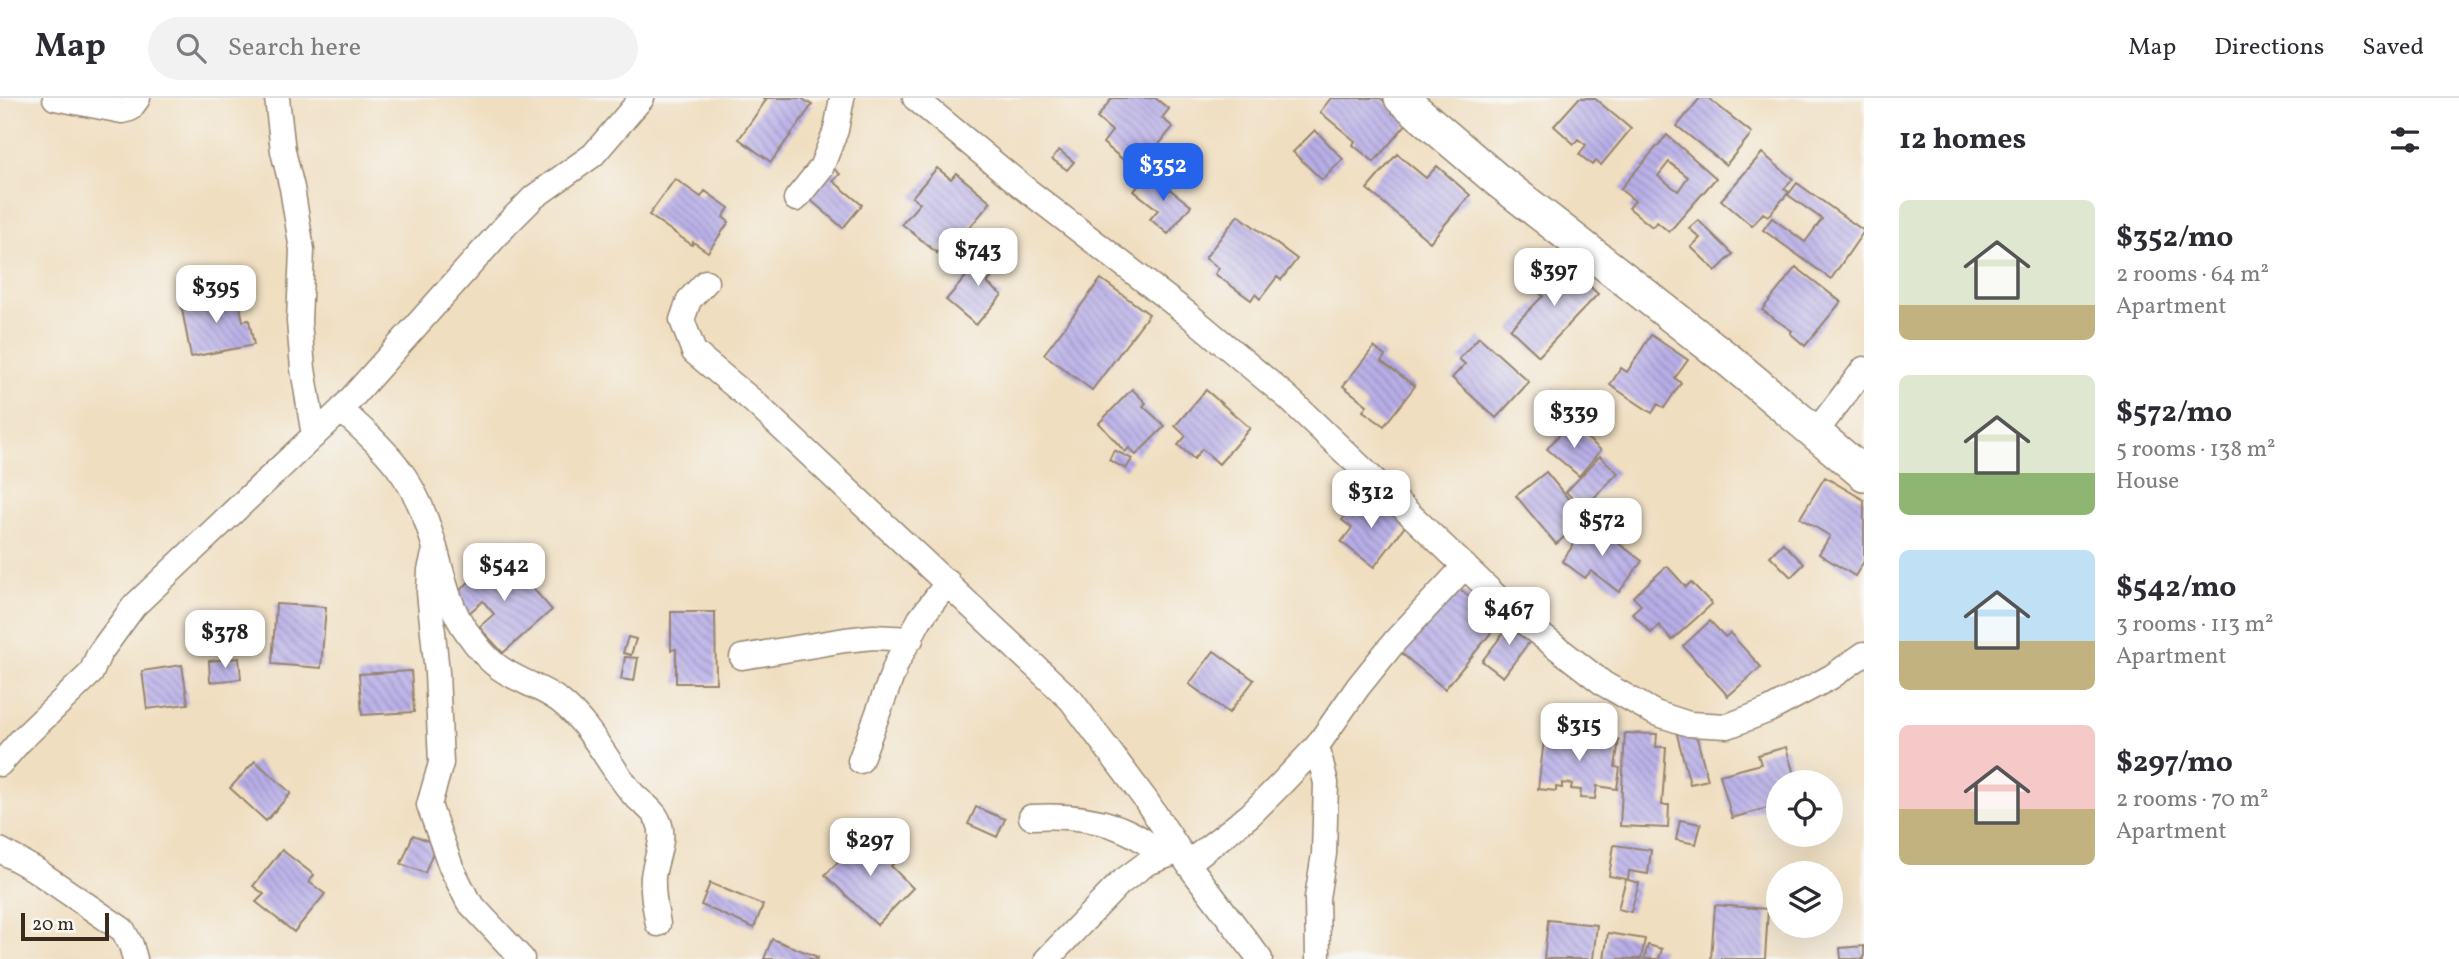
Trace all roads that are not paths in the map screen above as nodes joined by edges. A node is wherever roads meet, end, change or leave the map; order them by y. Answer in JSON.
{"nodes":[{"id":1,"x":55,"y":98,"type":"edge"},
{"id":2,"x":138,"y":98,"type":"edge"},
{"id":3,"x":277,"y":98,"type":"edge"},
{"id":4,"x":642,"y":98,"type":"edge"},
{"id":5,"x":842,"y":98,"type":"edge"},
{"id":6,"x":915,"y":98,"type":"edge"},
{"id":7,"x":1401,"y":98,"type":"edge"},
{"id":8,"x":796,"y":199,"type":"dead end"},
{"id":9,"x":706,"y":282,"type":"dead end"},
{"id":10,"x":1864,"y":369,"type":"edge"},
{"id":11,"x":341,"y":410,"type":"junction"},
{"id":12,"x":1815,"y":433,"type":"junction"},
{"id":13,"x":314,"y":436,"type":"junction"},
{"id":14,"x":1864,"y":474,"type":"edge"},
{"id":15,"x":436,"y":550,"type":"junction"},
{"id":16,"x":1465,"y":566,"type":"junction"},
{"id":17,"x":948,"y":582,"type":"junction"},
{"id":18,"x":911,"y":639,"type":"junction"},
{"id":19,"x":1864,"y":654,"type":"edge"},
{"id":20,"x":742,"y":657,"type":"dead end"},
{"id":21,"x":1317,"y":746,"type":"junction"},
{"id":22,"x":860,"y":761,"type":"dead end"},
{"id":23,"x":0,"y":764,"type":"edge"},
{"id":24,"x":1031,"y":817,"type":"dead end"},
{"id":25,"x":0,"y":850,"type":"edge"},
{"id":26,"x":1177,"y":857,"type":"junction"},
{"id":27,"x":658,"y":924,"type":"dead end"},
{"id":28,"x":136,"y":954,"type":"edge"},
{"id":29,"x":522,"y":959,"type":"edge"},
{"id":30,"x":1046,"y":959,"type":"edge"},
{"id":31,"x":1260,"y":959,"type":"edge"},
{"id":32,"x":1318,"y":959,"type":"edge"}],
"edges":[{"from":1,"to":2,"type":"street"},
{"from":3,"to":13,"type":"street"},
{"from":4,"to":11,"type":"street"},
{"from":5,"to":8,"type":"street"},
{"from":6,"to":16,"type":"street"},
{"from":7,"to":12,"type":"street"},
{"from":9,"to":17,"type":"street"},
{"from":10,"to":12,"type":"street"},
{"from":11,"to":13,"type":"street"},
{"from":11,"to":15,"type":"street"},
{"from":12,"to":14,"type":"street"},
{"from":13,"to":23,"type":"street"},
{"from":15,"to":27,"type":"street"},
{"from":15,"to":29,"type":"street"},
{"from":16,"to":19,"type":"street"},
{"from":16,"to":21,"type":"street"},
{"from":17,"to":18,"type":"street"},
{"from":17,"to":26,"type":"street"},
{"from":18,"to":20,"type":"street"},
{"from":18,"to":22,"type":"street"},
{"from":21,"to":26,"type":"street"},
{"from":21,"to":32,"type":"street"},
{"from":24,"to":26,"type":"street"},
{"from":25,"to":28,"type":"street"},
{"from":26,"to":30,"type":"street"},
{"from":26,"to":31,"type":"street"}]}
